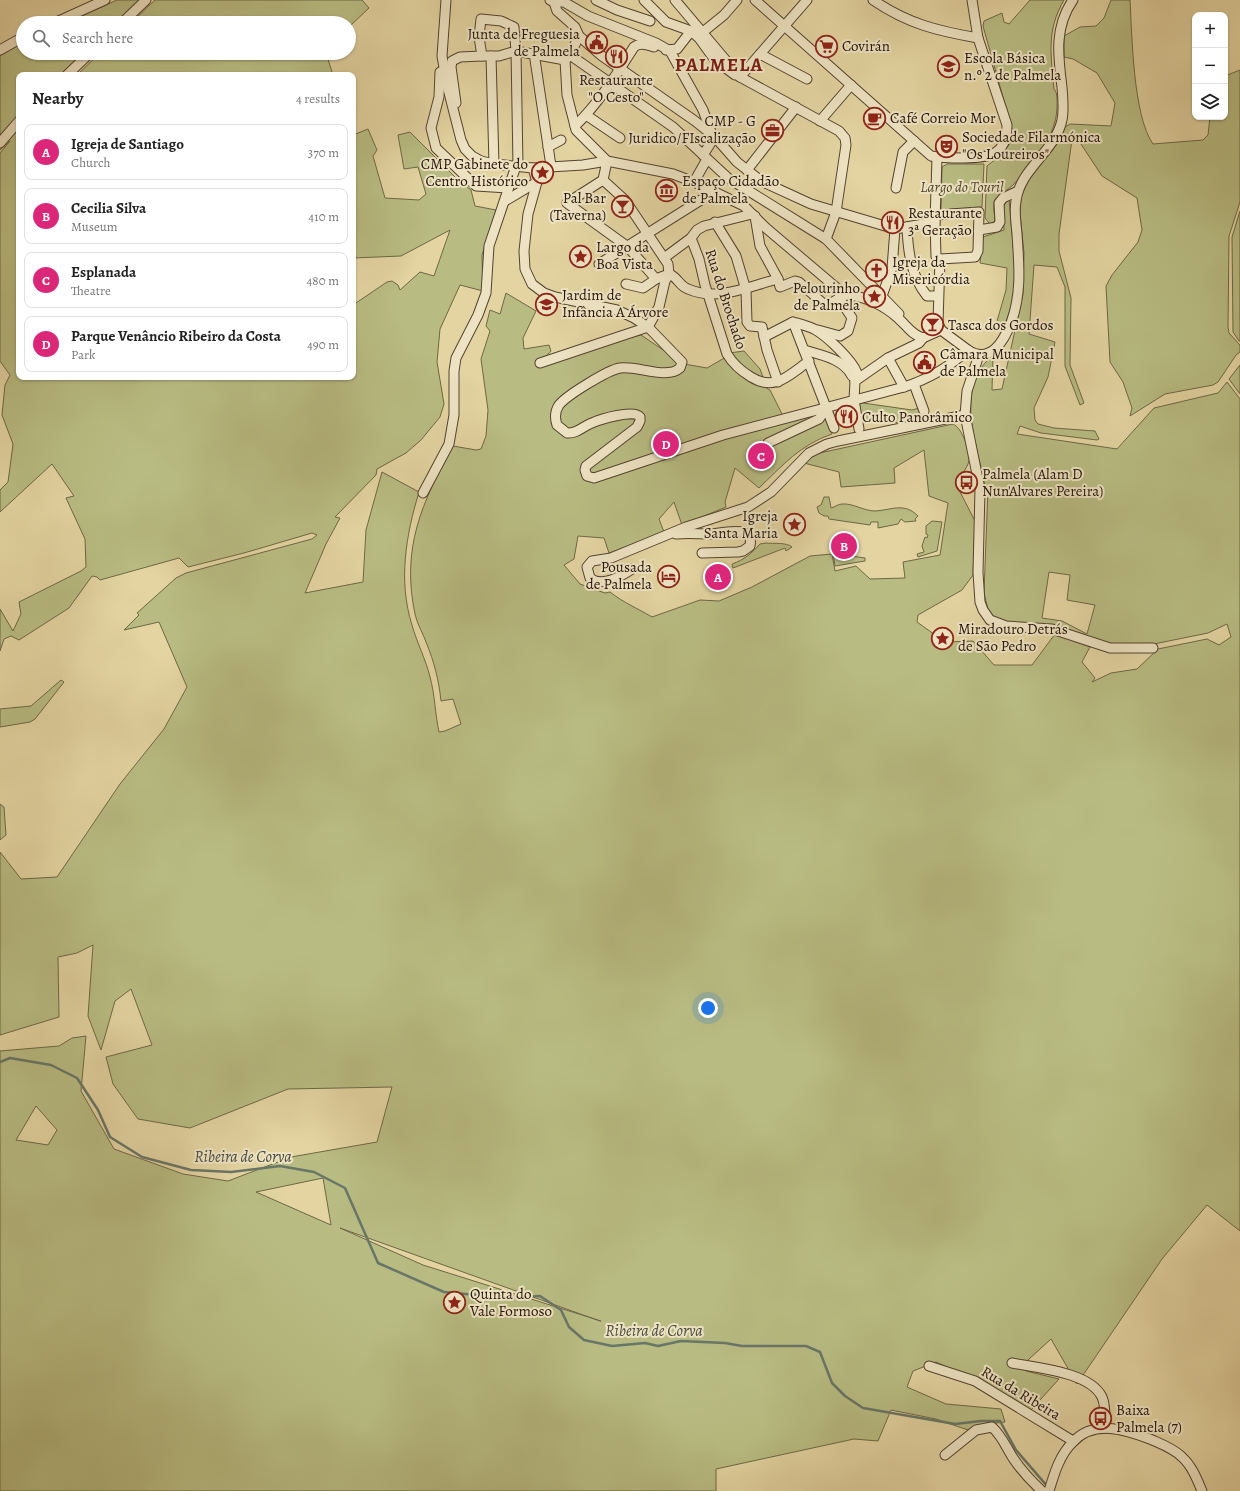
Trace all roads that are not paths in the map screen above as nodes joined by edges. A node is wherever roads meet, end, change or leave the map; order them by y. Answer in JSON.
{"nodes":[{"id":1,"x":105,"y":0,"type":"edge"},
{"id":2,"x":146,"y":0,"type":"edge"},
{"id":3,"x":446,"y":0,"type":"edge"},
{"id":4,"x":596,"y":0,"type":"edge"},
{"id":5,"x":644,"y":0,"type":"edge"},
{"id":6,"x":675,"y":0,"type":"edge"},
{"id":7,"x":737,"y":0,"type":"edge"},
{"id":8,"x":755,"y":0,"type":"edge"},
{"id":9,"x":807,"y":0,"type":"edge"},
{"id":10,"x":873,"y":0,"type":"edge"},
{"id":11,"x":972,"y":0,"type":"edge"},
{"id":12,"x":1073,"y":0,"type":"edge"},
{"id":13,"x":552,"y":1,"type":"edge"},
{"id":14,"x":616,"y":10,"type":"junction"},
{"id":15,"x":70,"y":16,"type":"edge"},
{"id":16,"x":129,"y":16,"type":"edge"},
{"id":17,"x":650,"y":21,"type":"dead end"},
{"id":18,"x":610,"y":25,"type":"junction"},
{"id":19,"x":784,"y":26,"type":"junction"},
{"id":20,"x":691,"y":31,"type":"junction"},
{"id":21,"x":703,"y":32,"type":"junction"},
{"id":22,"x":579,"y":36,"type":"junction"},
{"id":23,"x":978,"y":38,"type":"junction"},
{"id":24,"x":16,"y":41,"type":"edge"},
{"id":25,"x":0,"y":50,"type":"edge"},
{"id":26,"x":516,"y":51,"type":"junction"},
{"id":27,"x":670,"y":51,"type":"junction"},
{"id":28,"x":534,"y":53,"type":"junction"},
{"id":29,"x":760,"y":54,"type":"junction"},
{"id":30,"x":442,"y":56,"type":"junction"},
{"id":31,"x":487,"y":56,"type":"junction"},
{"id":32,"x":568,"y":58,"type":"junction"},
{"id":33,"x":83,"y":60,"type":"edge"},
{"id":34,"x":620,"y":69,"type":"junction"},
{"id":35,"x":70,"y":72,"type":"edge"},
{"id":36,"x":740,"y":77,"type":"junction"},
{"id":37,"x":807,"y":79,"type":"dead end"},
{"id":38,"x":610,"y":84,"type":"junction"},
{"id":39,"x":851,"y":85,"type":"junction"},
{"id":40,"x":796,"y":107,"type":"junction"},
{"id":41,"x":586,"y":115,"type":"junction"},
{"id":42,"x":456,"y":120,"type":"junction"},
{"id":43,"x":820,"y":120,"type":"junction"},
{"id":44,"x":16,"y":124,"type":"edge"},
{"id":45,"x":575,"y":126,"type":"junction"},
{"id":46,"x":620,"y":138,"type":"dead end"},
{"id":47,"x":561,"y":140,"type":"dead end"},
{"id":48,"x":713,"y":141,"type":"junction"},
{"id":49,"x":914,"y":141,"type":"junction"},
{"id":50,"x":0,"y":143,"type":"edge"},
{"id":51,"x":548,"y":147,"type":"junction"},
{"id":52,"x":705,"y":157,"type":"junction"},
{"id":53,"x":936,"y":157,"type":"junction"},
{"id":54,"x":607,"y":161,"type":"junction"},
{"id":55,"x":494,"y":164,"type":"junction"},
{"id":56,"x":517,"y":166,"type":"junction"},
{"id":57,"x":552,"y":166,"type":"junction"},
{"id":58,"x":534,"y":168,"type":"junction"},
{"id":59,"x":747,"y":170,"type":"junction"},
{"id":60,"x":603,"y":180,"type":"junction"},
{"id":61,"x":536,"y":182,"type":"junction"},
{"id":62,"x":694,"y":182,"type":"junction"},
{"id":63,"x":508,"y":188,"type":"junction"},
{"id":64,"x":896,"y":188,"type":"dead end"},
{"id":65,"x":710,"y":191,"type":"junction"},
{"id":66,"x":1018,"y":191,"type":"junction"},
{"id":67,"x":505,"y":200,"type":"junction"},
{"id":68,"x":836,"y":212,"type":"junction"},
{"id":69,"x":754,"y":215,"type":"junction"},
{"id":70,"x":935,"y":218,"type":"junction"},
{"id":71,"x":715,"y":222,"type":"junction"},
{"id":72,"x":907,"y":227,"type":"junction"},
{"id":73,"x":895,"y":229,"type":"junction"},
{"id":74,"x":979,"y":230,"type":"junction"},
{"id":75,"x":647,"y":232,"type":"junction"},
{"id":76,"x":691,"y":238,"type":"junction"},
{"id":77,"x":826,"y":239,"type":"junction"},
{"id":78,"x":628,"y":247,"type":"junction"},
{"id":79,"x":664,"y":258,"type":"junction"},
{"id":80,"x":940,"y":260,"type":"junction"},
{"id":81,"x":599,"y":264,"type":"dead end"},
{"id":82,"x":669,"y":274,"type":"junction"},
{"id":83,"x":656,"y":279,"type":"junction"},
{"id":84,"x":779,"y":283,"type":"junction"},
{"id":85,"x":626,"y":284,"type":"dead end"},
{"id":86,"x":746,"y":290,"type":"junction"},
{"id":87,"x":707,"y":293,"type":"junction"},
{"id":88,"x":845,"y":296,"type":"junction"},
{"id":89,"x":882,"y":296,"type":"junction"},
{"id":90,"x":938,"y":296,"type":"junction"},
{"id":91,"x":793,"y":322,"type":"junction"},
{"id":92,"x":648,"y":327,"type":"junction"},
{"id":93,"x":814,"y":329,"type":"junction"},
{"id":94,"x":908,"y":329,"type":"junction"},
{"id":95,"x":941,"y":330,"type":"junction"},
{"id":96,"x":764,"y":337,"type":"junction"},
{"id":97,"x":923,"y":338,"type":"junction"},
{"id":98,"x":804,"y":350,"type":"junction"},
{"id":99,"x":968,"y":350,"type":"junction"},
{"id":100,"x":979,"y":355,"type":"junction"},
{"id":101,"x":888,"y":358,"type":"junction"},
{"id":102,"x":809,"y":361,"type":"junction"},
{"id":103,"x":540,"y":363,"type":"dead end"},
{"id":104,"x":855,"y":381,"type":"junction"},
{"id":105,"x":778,"y":382,"type":"junction"},
{"id":106,"x":914,"y":384,"type":"junction"},
{"id":107,"x":904,"y":387,"type":"junction"},
{"id":108,"x":854,"y":400,"type":"junction"},
{"id":109,"x":827,"y":407,"type":"junction"},
{"id":110,"x":924,"y":411,"type":"dead end"},
{"id":111,"x":965,"y":415,"type":"junction"},
{"id":112,"x":834,"y":428,"type":"dead end"},
{"id":113,"x":859,"y":429,"type":"dead end"},
{"id":114,"x":768,"y":443,"type":"dead end"},
{"id":115,"x":423,"y":493,"type":"dead end"},
{"id":116,"x":668,"y":534,"type":"junction"},
{"id":117,"x":702,"y":553,"type":"dead end"},
{"id":118,"x":632,"y":569,"type":"dead end"},
{"id":119,"x":1153,"y":648,"type":"dead end"},
{"id":120,"x":1012,"y":1362,"type":"dead end"},
{"id":121,"x":930,"y":1366,"type":"dead end"},
{"id":122,"x":1105,"y":1428,"type":"junction"},
{"id":123,"x":1073,"y":1441,"type":"junction"},
{"id":124,"x":945,"y":1455,"type":"dead end"},
{"id":125,"x":1042,"y":1491,"type":"edge"},
{"id":126,"x":1049,"y":1491,"type":"edge"},
{"id":127,"x":1202,"y":1491,"type":"edge"}],
"edges":[{"from":1,"to":15,"type":"street"},
{"from":2,"to":16,"type":"street"},
{"from":3,"to":30,"type":"street"},
{"from":4,"to":14,"type":"street"},
{"from":5,"to":20,"type":"street"},
{"from":6,"to":21,"type":"street"},
{"from":7,"to":21,"type":"street"},
{"from":8,"to":19,"type":"street"},
{"from":9,"to":19,"type":"street"},
{"from":10,"to":23,"type":"street"},
{"from":11,"to":23,"type":"street"},
{"from":12,"to":66,"type":"street"},
{"from":13,"to":18,"type":"street"},
{"from":13,"to":22,"type":"street"},
{"from":14,"to":17,"type":"street"},
{"from":14,"to":18,"type":"street"},
{"from":18,"to":27,"type":"street"},
{"from":19,"to":29,"type":"street"},
{"from":19,"to":39,"type":"street"},
{"from":20,"to":27,"type":"street"},
{"from":20,"to":36,"type":"street"},
{"from":21,"to":36,"type":"street"},
{"from":22,"to":32,"type":"street"},
{"from":22,"to":34,"type":"street"},
{"from":23,"to":53,"type":"street"},
{"from":24,"to":25,"type":"street"},
{"from":26,"to":28,"type":"street"},
{"from":26,"to":31,"type":"street"},
{"from":26,"to":31,"type":"street"},
{"from":26,"to":56,"type":"street"},
{"from":27,"to":34,"type":"street"},
{"from":27,"to":48,"type":"street"},
{"from":28,"to":32,"type":"street"},
{"from":28,"to":51,"type":"street"},
{"from":29,"to":36,"type":"street"},
{"from":29,"to":37,"type":"street"},
{"from":30,"to":42,"type":"street"},
{"from":30,"to":63,"type":"street"},
{"from":31,"to":42,"type":"street"},
{"from":31,"to":55,"type":"street"},
{"from":32,"to":38,"type":"street"},
{"from":32,"to":45,"type":"street"},
{"from":33,"to":35,"type":"street"},
{"from":34,"to":38,"type":"street"},
{"from":34,"to":48,"type":"street"},
{"from":36,"to":40,"type":"street"},
{"from":38,"to":41,"type":"street"},
{"from":38,"to":52,"type":"street"},
{"from":39,"to":43,"type":"street"},
{"from":39,"to":49,"type":"street"},
{"from":40,"to":43,"type":"street"},
{"from":40,"to":59,"type":"street"},
{"from":41,"to":45,"type":"street"},
{"from":41,"to":46,"type":"street"},
{"from":42,"to":55,"type":"street"},
{"from":43,"to":68,"type":"street"},
{"from":44,"to":50,"type":"street"},
{"from":45,"to":54,"type":"street"},
{"from":47,"to":51,"type":"street"},
{"from":48,"to":52,"type":"street"},
{"from":48,"to":59,"type":"street"},
{"from":49,"to":53,"type":"street"},
{"from":49,"to":64,"type":"street"},
{"from":51,"to":57,"type":"street"},
{"from":52,"to":62,"type":"street"},
{"from":52,"to":77,"type":"street"},
{"from":53,"to":70,"type":"street"},
{"from":54,"to":57,"type":"street"},
{"from":54,"to":60,"type":"street"},
{"from":54,"to":62,"type":"street"},
{"from":55,"to":56,"type":"street"},
{"from":56,"to":58,"type":"street"},
{"from":56,"to":63,"type":"street"},
{"from":57,"to":58,"type":"street"},
{"from":58,"to":61,"type":"street"},
{"from":59,"to":68,"type":"street"},
{"from":60,"to":75,"type":"street"},
{"from":60,"to":78,"type":"street"},
{"from":61,"to":67,"type":"street"},
{"from":61,"to":92,"type":"street"},
{"from":62,"to":65,"type":"street"},
{"from":63,"to":67,"type":"street"},
{"from":65,"to":69,"type":"street"},
{"from":65,"to":75,"type":"street"},
{"from":66,"to":74,"type":"street"},
{"from":66,"to":100,"type":"street"},
{"from":67,"to":115,"type":"street"},
{"from":68,"to":73,"type":"street"},
{"from":68,"to":77,"type":"street"},
{"from":69,"to":71,"type":"street"},
{"from":69,"to":84,"type":"street"},
{"from":69,"to":88,"type":"street"},
{"from":70,"to":72,"type":"street"},
{"from":70,"to":74,"type":"street"},
{"from":70,"to":80,"type":"street"},
{"from":71,"to":76,"type":"street"},
{"from":71,"to":86,"type":"street"},
{"from":72,"to":73,"type":"street"},
{"from":72,"to":90,"type":"street"},
{"from":73,"to":89,"type":"street"},
{"from":74,"to":80,"type":"street"},
{"from":75,"to":78,"type":"street"},
{"from":75,"to":79,"type":"street"},
{"from":76,"to":79,"type":"street"},
{"from":76,"to":87,"type":"street","name":"Rua do Brochado"},
{"from":77,"to":89,"type":"street"},
{"from":78,"to":81,"type":"street"},
{"from":78,"to":83,"type":"street"},
{"from":79,"to":82,"type":"street"},
{"from":80,"to":90,"type":"street"},
{"from":82,"to":83,"type":"street"},
{"from":82,"to":87,"type":"street"},
{"from":82,"to":92,"type":"street"},
{"from":83,"to":85,"type":"street"},
{"from":84,"to":86,"type":"street"},
{"from":84,"to":88,"type":"street"},
{"from":86,"to":87,"type":"street"},
{"from":86,"to":96,"type":"street"},
{"from":87,"to":105,"type":"street","name":"Rua do Brochado"},
{"from":88,"to":93,"type":"street"},
{"from":88,"to":94,"type":"street"},
{"from":89,"to":94,"type":"street"},
{"from":90,"to":95,"type":"street"},
{"from":91,"to":93,"type":"street"},
{"from":91,"to":96,"type":"street"},
{"from":91,"to":98,"type":"street"},
{"from":92,"to":103,"type":"street"},
{"from":92,"to":109,"type":"street"},
{"from":93,"to":104,"type":"street"},
{"from":94,"to":97,"type":"street"},
{"from":95,"to":97,"type":"street"},
{"from":95,"to":99,"type":"street"},
{"from":96,"to":105,"type":"street"},
{"from":97,"to":101,"type":"street"},
{"from":98,"to":102,"type":"street"},
{"from":98,"to":104,"type":"street"},
{"from":99,"to":100,"type":"street"},
{"from":99,"to":106,"type":"street"},
{"from":100,"to":111,"type":"street"},
{"from":101,"to":104,"type":"street"},
{"from":101,"to":107,"type":"street"},
{"from":102,"to":105,"type":"street"},
{"from":102,"to":109,"type":"street"},
{"from":104,"to":108,"type":"street"},
{"from":106,"to":107,"type":"street"},
{"from":106,"to":110,"type":"street"},
{"from":107,"to":108,"type":"street"},
{"from":108,"to":109,"type":"street"},
{"from":108,"to":113,"type":"street"},
{"from":109,"to":112,"type":"street"},
{"from":109,"to":114,"type":"street"},
{"from":111,"to":116,"type":"street"},
{"from":111,"to":119,"type":"street"},
{"from":116,"to":117,"type":"street"},
{"from":116,"to":118,"type":"street"},
{"from":120,"to":122,"type":"street"},
{"from":121,"to":123,"type":"street","name":"Rua da Ribeira"},
{"from":122,"to":123,"type":"street"},
{"from":122,"to":127,"type":"street"},
{"from":123,"to":126,"type":"street"},
{"from":124,"to":125,"type":"street"}]}
